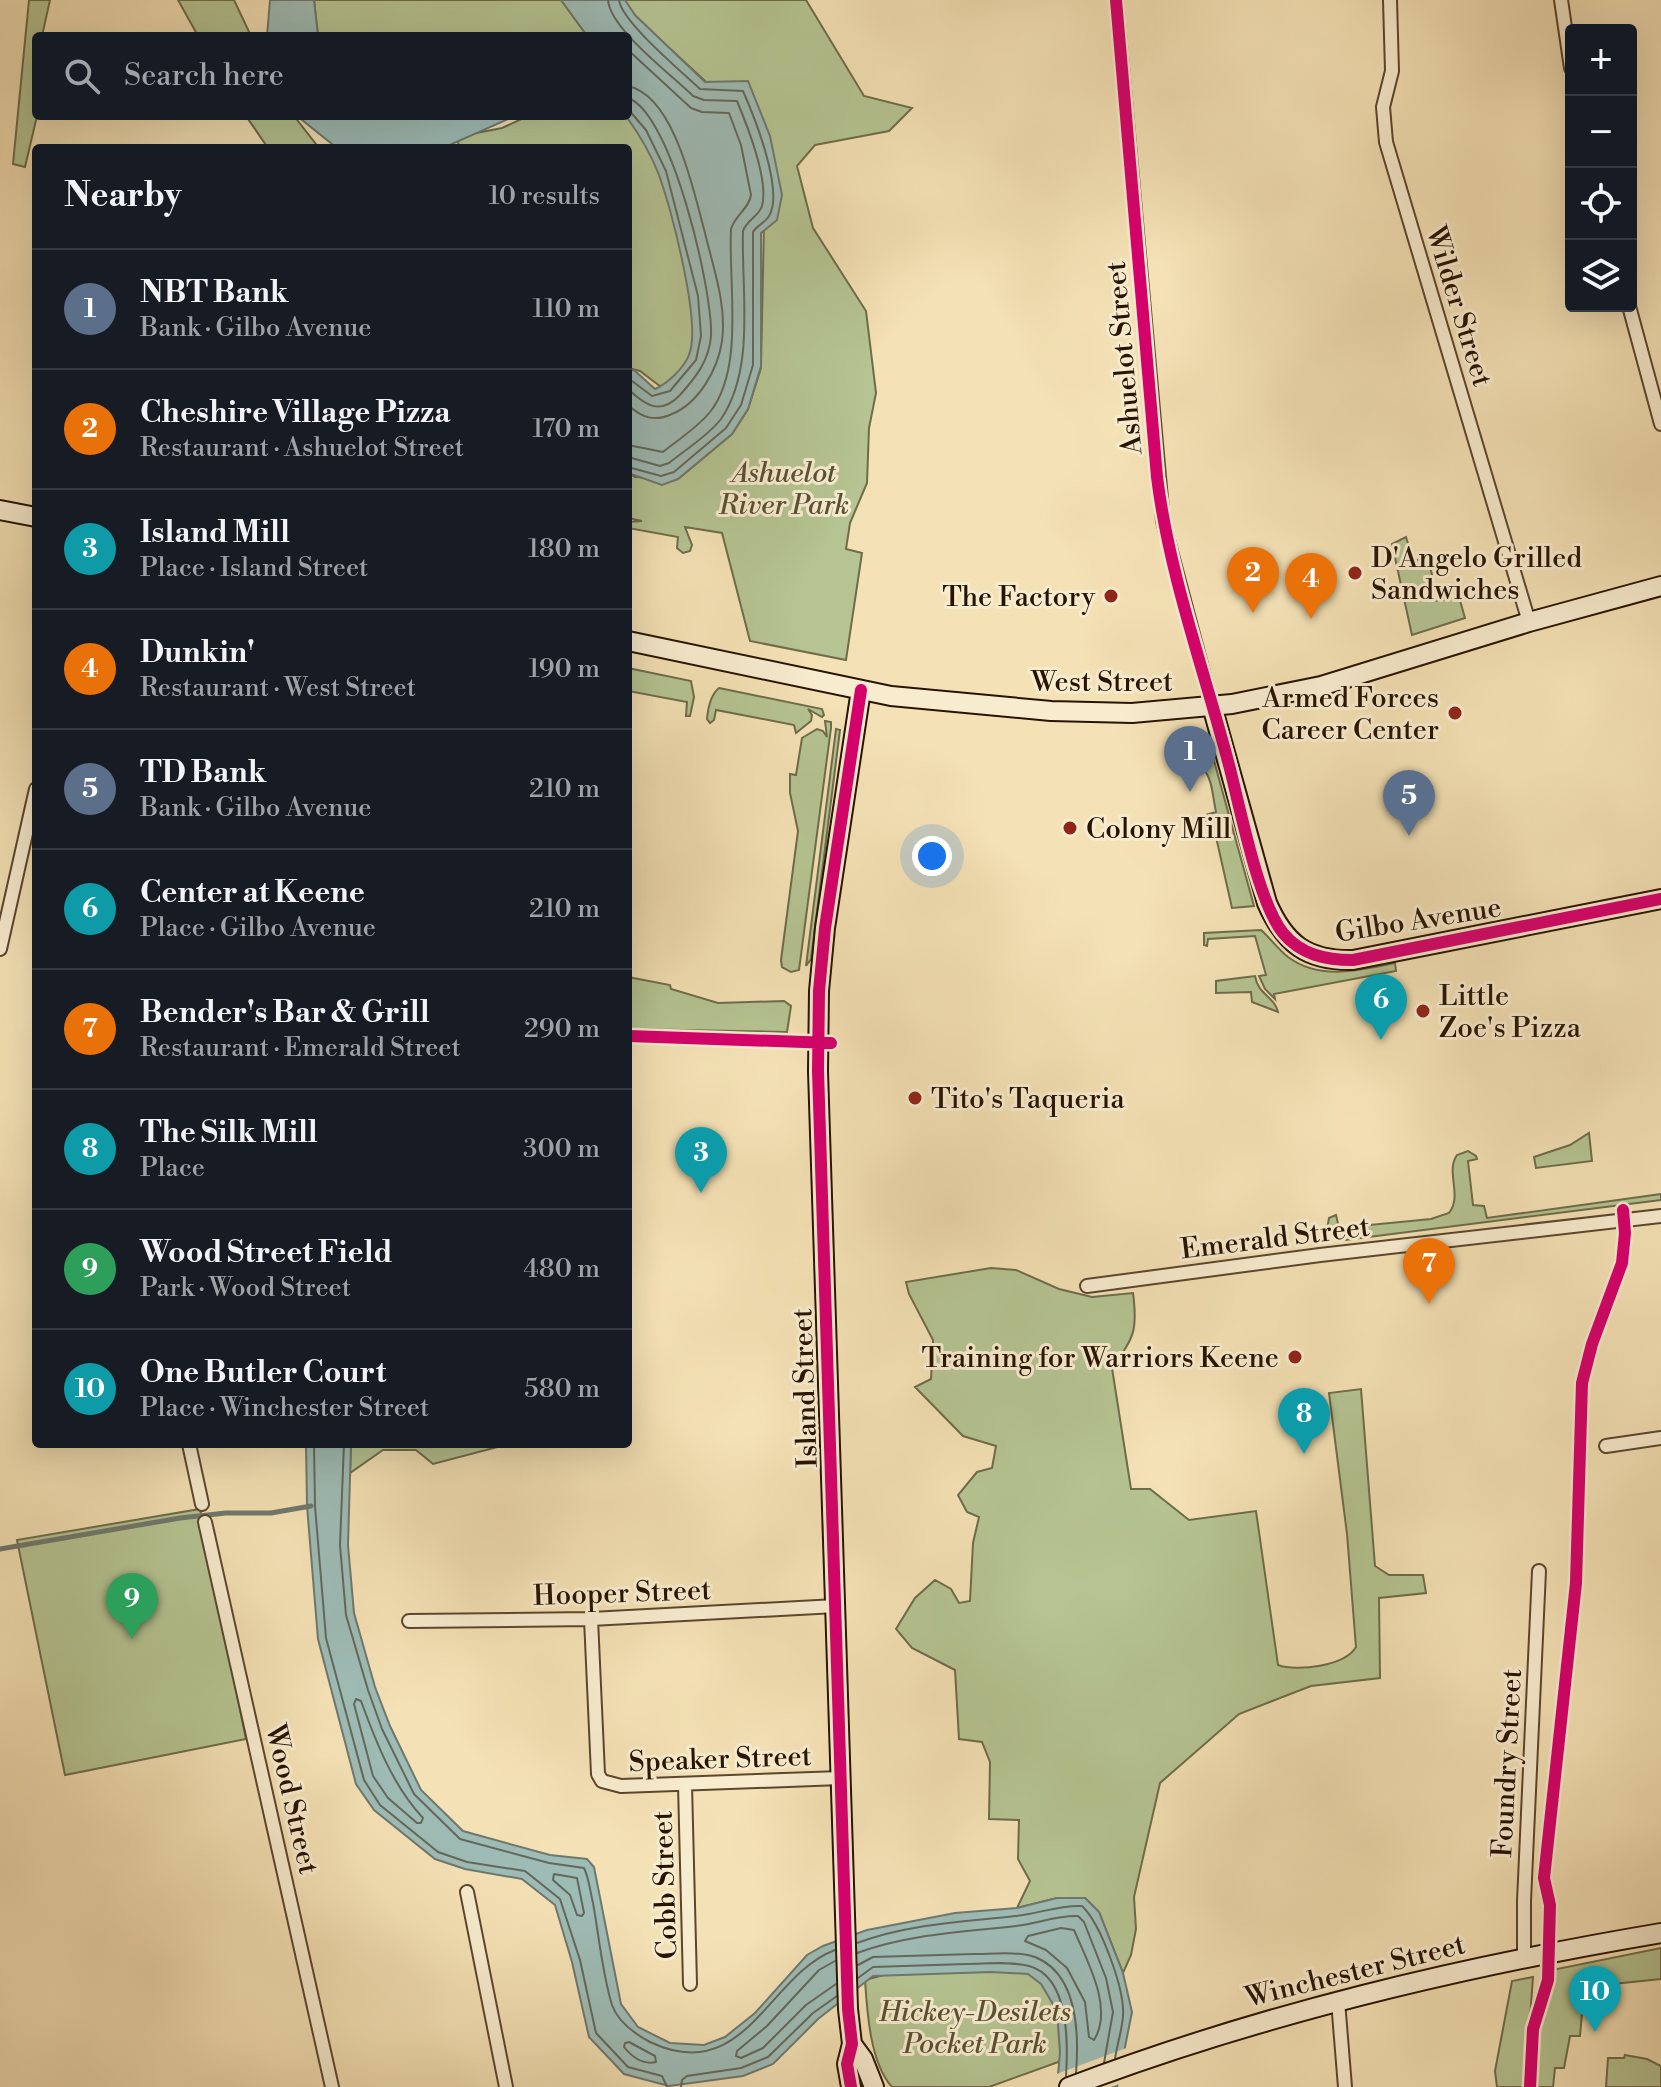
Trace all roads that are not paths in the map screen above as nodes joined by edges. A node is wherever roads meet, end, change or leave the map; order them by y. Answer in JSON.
{"nodes":[{"id":1,"x":1116,"y":0,"type":"edge"},
{"id":2,"x":1390,"y":0,"type":"edge"},
{"id":3,"x":1561,"y":0,"type":"edge"},
{"id":4,"x":1565,"y":27,"type":"edge"},
{"id":5,"x":1631,"y":312,"type":"edge"},
{"id":6,"x":1661,"y":424,"type":"edge"},
{"id":7,"x":0,"y":510,"type":"edge"},
{"id":8,"x":32,"y":516,"type":"edge"},
{"id":9,"x":1661,"y":586,"type":"edge"},
{"id":10,"x":1529,"y":622,"type":"junction"},
{"id":11,"x":632,"y":642,"type":"edge"},
{"id":12,"x":861,"y":690,"type":"junction"},
{"id":13,"x":1212,"y":706,"type":"junction"},
{"id":14,"x":32,"y":807,"type":"edge"},
{"id":15,"x":1661,"y":899,"type":"edge"},
{"id":16,"x":0,"y":949,"type":"edge"},
{"id":17,"x":1661,"y":1216,"type":"edge"},
{"id":18,"x":1087,"y":1286,"type":"dead end"},
{"id":19,"x":1661,"y":1438,"type":"edge"},
{"id":20,"x":1606,"y":1446,"type":"dead end"},
{"id":21,"x":190,"y":1448,"type":"edge"},
{"id":22,"x":202,"y":1504,"type":"dead end"},
{"id":23,"x":205,"y":1522,"type":"dead end"},
{"id":24,"x":1539,"y":1571,"type":"dead end"},
{"id":25,"x":836,"y":1606,"type":"junction"},
{"id":26,"x":591,"y":1619,"type":"junction"},
{"id":27,"x":409,"y":1621,"type":"dead end"},
{"id":28,"x":841,"y":1778,"type":"junction"},
{"id":29,"x":685,"y":1785,"type":"junction"},
{"id":30,"x":467,"y":1892,"type":"dead end"},
{"id":31,"x":1661,"y":1933,"type":"edge"},
{"id":32,"x":1524,"y":1957,"type":"junction"},
{"id":33,"x":690,"y":1984,"type":"dead end"},
{"id":34,"x":1338,"y":2001,"type":"junction"},
{"id":35,"x":852,"y":2044,"type":"junction"},
{"id":36,"x":332,"y":2087,"type":"edge"},
{"id":37,"x":506,"y":2087,"type":"edge"},
{"id":38,"x":851,"y":2087,"type":"edge"},
{"id":39,"x":874,"y":2087,"type":"edge"},
{"id":40,"x":1069,"y":2087,"type":"edge"},
{"id":41,"x":1345,"y":2087,"type":"edge"}],
"edges":[{"from":1,"to":13,"type":"street","name":"Ashuelot Street"},
{"from":2,"to":10,"type":"street","name":"Wilder Street"},
{"from":3,"to":4,"type":"street"},
{"from":5,"to":6,"type":"street"},
{"from":7,"to":8,"type":"street"},
{"from":9,"to":10,"type":"street","name":"West Street"},
{"from":10,"to":13,"type":"street","name":"West Street"},
{"from":11,"to":12,"type":"street","name":"West Street"},
{"from":12,"to":13,"type":"street","name":"West Street"},
{"from":12,"to":25,"type":"street","name":"Island Street"},
{"from":13,"to":15,"type":"street","name":"Gilbo Avenue"},
{"from":14,"to":16,"type":"street"},
{"from":17,"to":18,"type":"street","name":"Emerald Street"},
{"from":19,"to":20,"type":"street"},
{"from":21,"to":22,"type":"street"},
{"from":23,"to":36,"type":"street","name":"Wood Street"},
{"from":24,"to":32,"type":"street","name":"Foundry Street"},
{"from":25,"to":26,"type":"street","name":"Hooper Street"},
{"from":25,"to":28,"type":"street","name":"Island Street"},
{"from":26,"to":27,"type":"street","name":"Hooper Street"},
{"from":26,"to":29,"type":"street","name":"Speaker Street"},
{"from":28,"to":29,"type":"street","name":"Speaker Street"},
{"from":28,"to":35,"type":"street","name":"Island Street"},
{"from":29,"to":33,"type":"street","name":"Cobb Street"},
{"from":30,"to":37,"type":"street"},
{"from":31,"to":32,"type":"street","name":"Winchester Street"},
{"from":32,"to":34,"type":"street","name":"Winchester Street"},
{"from":34,"to":40,"type":"street","name":"Winchester Street"},
{"from":34,"to":41,"type":"street"},
{"from":35,"to":38,"type":"street","name":"Island Street"},
{"from":35,"to":39,"type":"street","name":"Island Street"}]}
